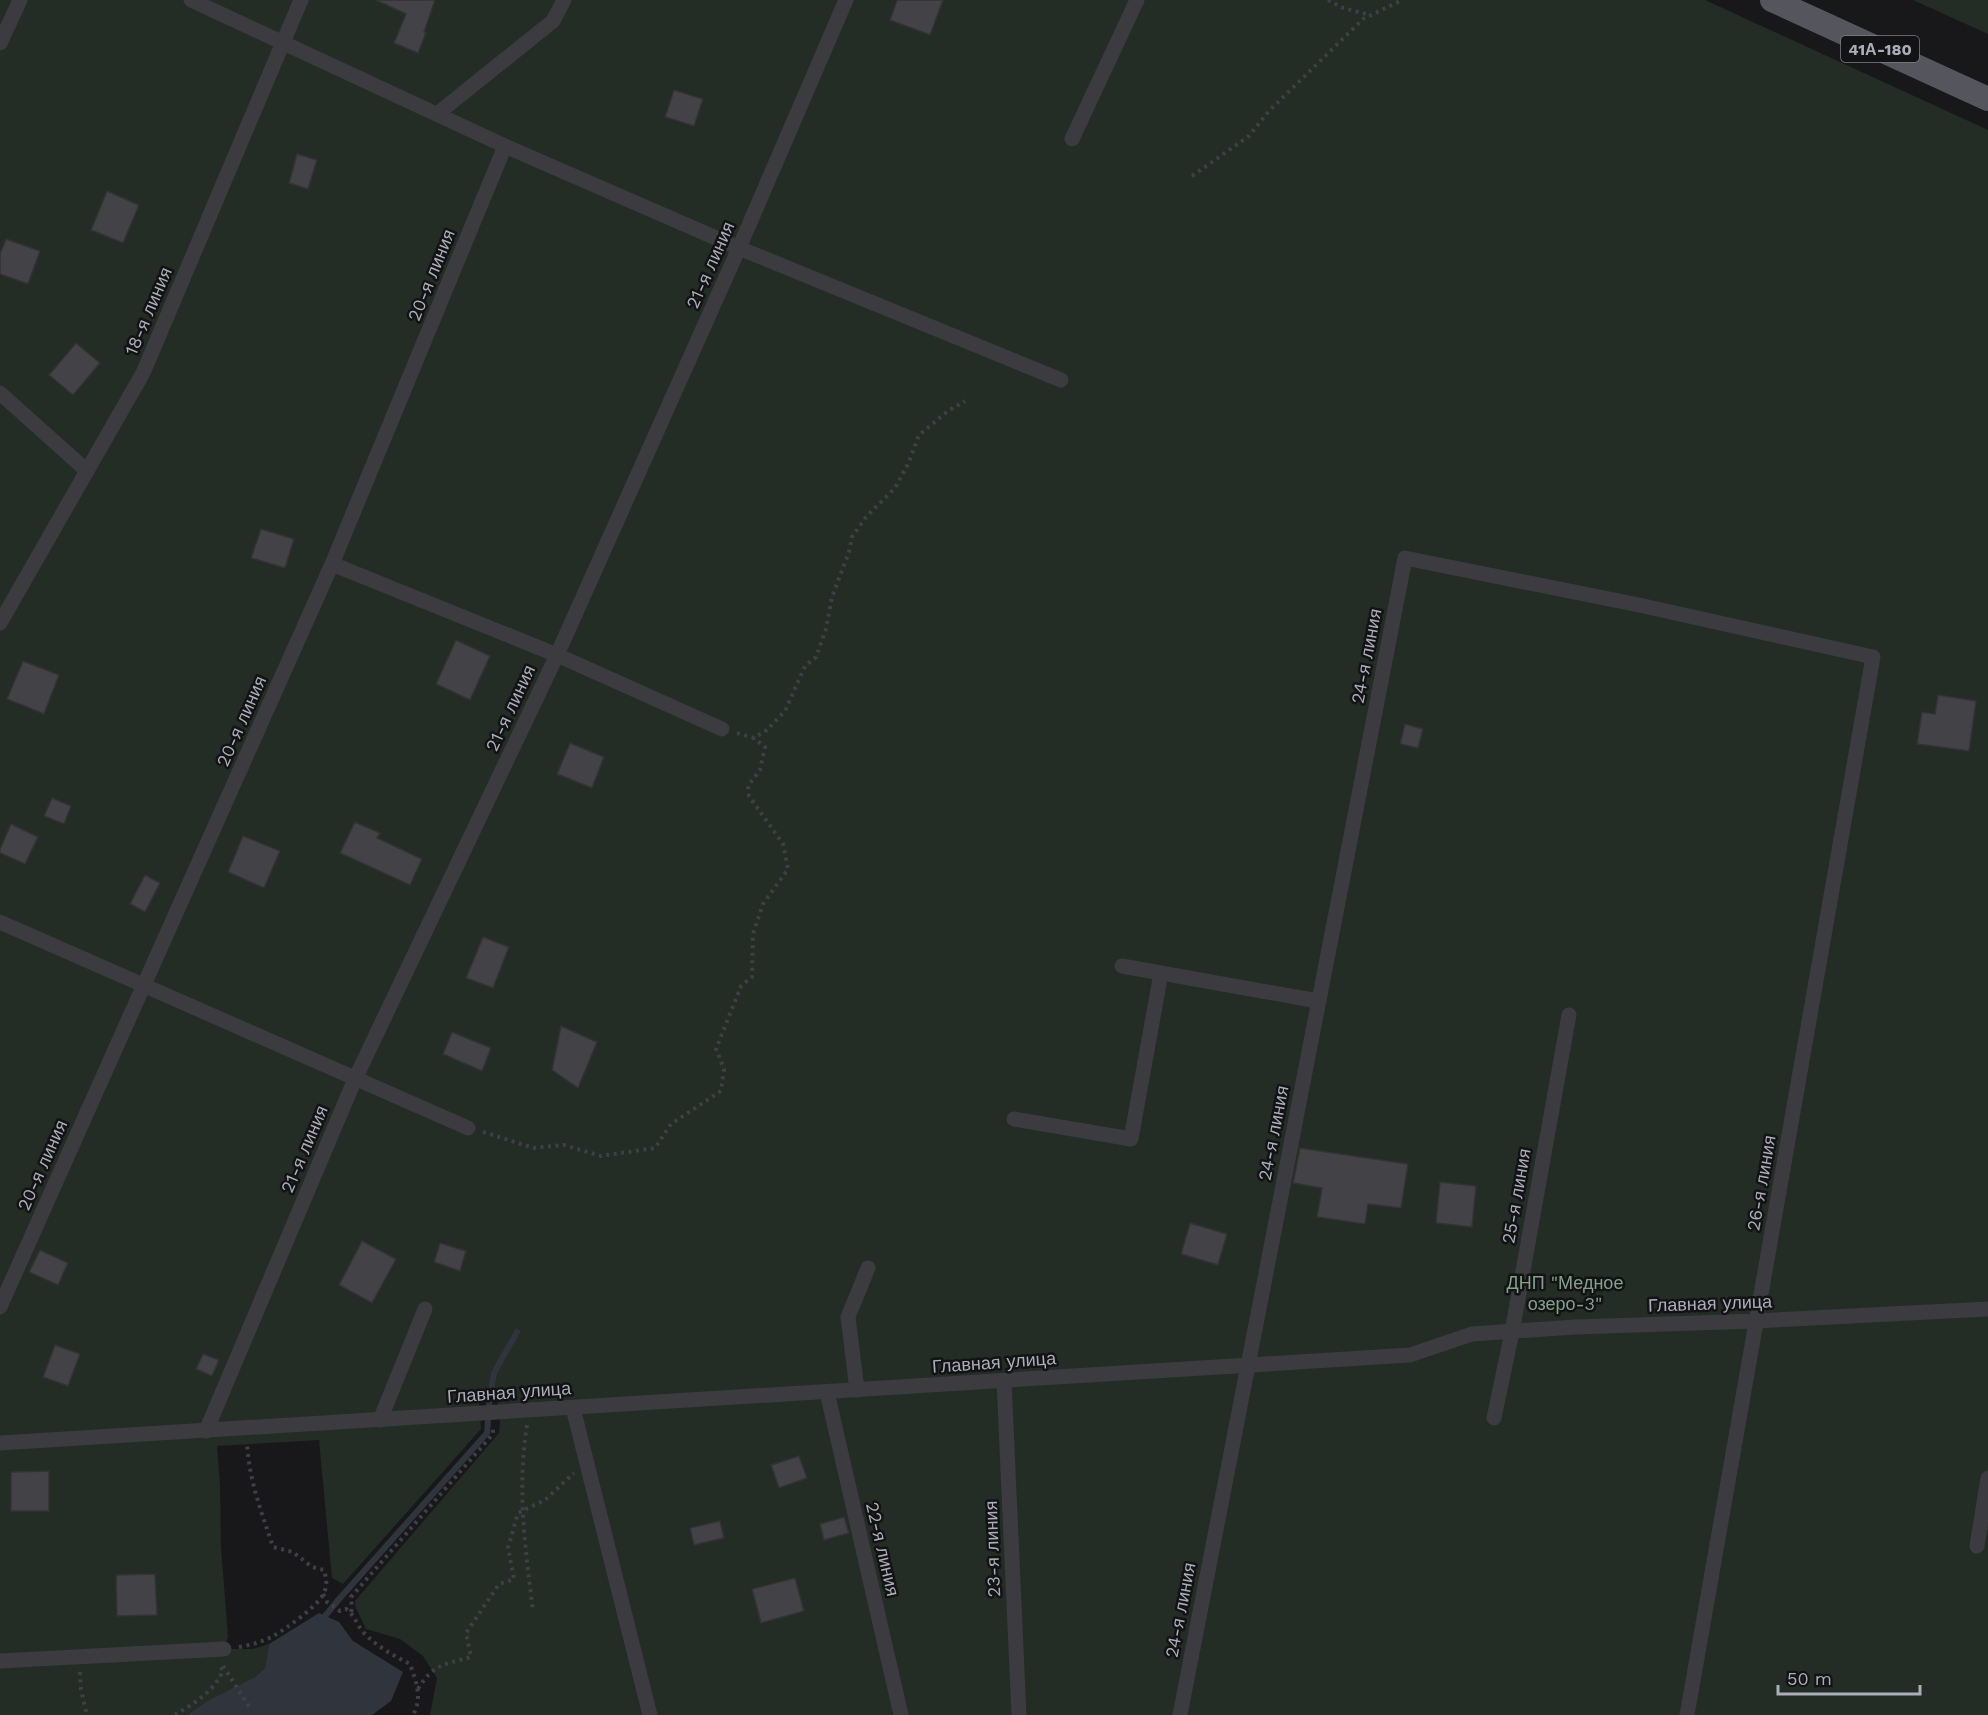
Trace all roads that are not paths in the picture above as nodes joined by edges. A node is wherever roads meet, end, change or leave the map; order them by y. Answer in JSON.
{"nodes":[{"id":1,"x":20,"y":0,"type":"edge"},
{"id":2,"x":191,"y":0,"type":"edge"},
{"id":3,"x":302,"y":0,"type":"edge"},
{"id":4,"x":564,"y":0,"type":"edge"},
{"id":5,"x":846,"y":0,"type":"edge"},
{"id":6,"x":1137,"y":0,"type":"edge"},
{"id":7,"x":1773,"y":0,"type":"edge"},
{"id":8,"x":0,"y":44,"type":"edge"},
{"id":9,"x":283,"y":44,"type":"junction"},
{"id":10,"x":1988,"y":99,"type":"edge"},
{"id":11,"x":437,"y":114,"type":"junction"},
{"id":12,"x":1072,"y":139,"type":"dead end"},
{"id":13,"x":505,"y":146,"type":"junction"},
{"id":14,"x":739,"y":248,"type":"junction"},
{"id":15,"x":1061,"y":380,"type":"dead end"},
{"id":16,"x":0,"y":393,"type":"edge"},
{"id":17,"x":87,"y":471,"type":"junction"},
{"id":18,"x":1405,"y":558,"type":"joint"},
{"id":19,"x":332,"y":564,"type":"junction"},
{"id":20,"x":0,"y":623,"type":"edge"},
{"id":21,"x":557,"y":655,"type":"junction"},
{"id":22,"x":722,"y":729,"type":"road end"},
{"id":23,"x":0,"y":922,"type":"edge"},
{"id":24,"x":1122,"y":966,"type":"dead end"},
{"id":25,"x":1161,"y":973,"type":"junction"},
{"id":26,"x":144,"y":986,"type":"junction"},
{"id":27,"x":1318,"y":1001,"type":"junction"},
{"id":28,"x":1569,"y":1015,"type":"dead end"},
{"id":29,"x":355,"y":1079,"type":"junction"},
{"id":30,"x":1014,"y":1119,"type":"dead end"},
{"id":31,"x":468,"y":1128,"type":"road end"},
{"id":32,"x":868,"y":1268,"type":"dead end"},
{"id":33,"x":0,"y":1307,"type":"edge"},
{"id":34,"x":425,"y":1309,"type":"dead end"},
{"id":35,"x":1988,"y":1309,"type":"edge"},
{"id":36,"x":1756,"y":1321,"type":"junction"},
{"id":37,"x":1512,"y":1332,"type":"junction"},
{"id":38,"x":1247,"y":1366,"type":"junction"},
{"id":39,"x":1004,"y":1381,"type":"junction"},
{"id":40,"x":857,"y":1390,"type":"junction"},
{"id":41,"x":827,"y":1392,"type":"junction"},
{"id":42,"x":573,"y":1408,"type":"junction"},
{"id":43,"x":1494,"y":1418,"type":"dead end"},
{"id":44,"x":380,"y":1420,"type":"junction"},
{"id":45,"x":206,"y":1431,"type":"junction"},
{"id":46,"x":0,"y":1443,"type":"edge"},
{"id":47,"x":1988,"y":1478,"type":"edge"},
{"id":48,"x":1977,"y":1546,"type":"dead end"},
{"id":49,"x":214,"y":1650,"type":"road end"},
{"id":50,"x":0,"y":1662,"type":"edge"},
{"id":51,"x":650,"y":1715,"type":"edge"},
{"id":52,"x":902,"y":1715,"type":"edge"},
{"id":53,"x":1019,"y":1715,"type":"edge"},
{"id":54,"x":1180,"y":1715,"type":"edge"},
{"id":55,"x":1687,"y":1715,"type":"edge"}],
"edges":[{"from":1,"to":8,"type":"street"},
{"from":2,"to":9,"type":"street"},
{"from":3,"to":9,"type":"street","name":"18-я линия"},
{"from":4,"to":11,"type":"street"},
{"from":5,"to":14,"type":"street","name":"21-я линия"},
{"from":6,"to":12,"type":"street"},
{"from":7,"to":10,"type":"main road","number":"41А-180"},
{"from":9,"to":11,"type":"street"},
{"from":9,"to":17,"type":"street","name":"18-я линия"},
{"from":11,"to":13,"type":"street"},
{"from":13,"to":14,"type":"street"},
{"from":13,"to":19,"type":"street","name":"20-я линия"},
{"from":14,"to":15,"type":"street"},
{"from":14,"to":21,"type":"street","name":"21-я линия"},
{"from":16,"to":17,"type":"street"},
{"from":17,"to":20,"type":"street","name":"18-я линия"},
{"from":18,"to":27,"type":"street","name":"24-я линия"},
{"from":18,"to":36,"type":"street","name":"26-я линия"},
{"from":19,"to":21,"type":"street"},
{"from":19,"to":26,"type":"street","name":"20-я линия"},
{"from":21,"to":22,"type":"street"},
{"from":21,"to":29,"type":"street","name":"21-я линия"},
{"from":23,"to":26,"type":"street"},
{"from":24,"to":25,"type":"street"},
{"from":25,"to":27,"type":"street"},
{"from":25,"to":30,"type":"street"},
{"from":26,"to":29,"type":"street"},
{"from":26,"to":33,"type":"street","name":"20-я линия"},
{"from":27,"to":38,"type":"street","name":"24-я линия"},
{"from":28,"to":37,"type":"street","name":"25-я линия"},
{"from":29,"to":31,"type":"street"},
{"from":29,"to":45,"type":"street","name":"21-я линия"},
{"from":32,"to":40,"type":"street"},
{"from":34,"to":44,"type":"street"},
{"from":35,"to":36,"type":"street","name":"Главная улица"},
{"from":36,"to":37,"type":"street","name":"Главная улица"},
{"from":36,"to":55,"type":"street","name":"26-я линия"},
{"from":37,"to":38,"type":"street","name":"Главная улица"},
{"from":37,"to":43,"type":"street","name":"25-я линия"},
{"from":38,"to":39,"type":"street","name":"Главная улица"},
{"from":38,"to":54,"type":"street","name":"24-я линия"},
{"from":39,"to":40,"type":"street","name":"Главная улица"},
{"from":39,"to":53,"type":"street","name":"23-я линия"},
{"from":40,"to":41,"type":"street","name":"Главная улица"},
{"from":41,"to":42,"type":"street","name":"Главная улица"},
{"from":41,"to":52,"type":"street","name":"22-я линия"},
{"from":42,"to":44,"type":"street","name":"Главная улица"},
{"from":42,"to":51,"type":"street"},
{"from":44,"to":45,"type":"street","name":"Главная улица"},
{"from":45,"to":46,"type":"street","name":"Главная улица"},
{"from":47,"to":48,"type":"street"},
{"from":49,"to":50,"type":"street"}]}
